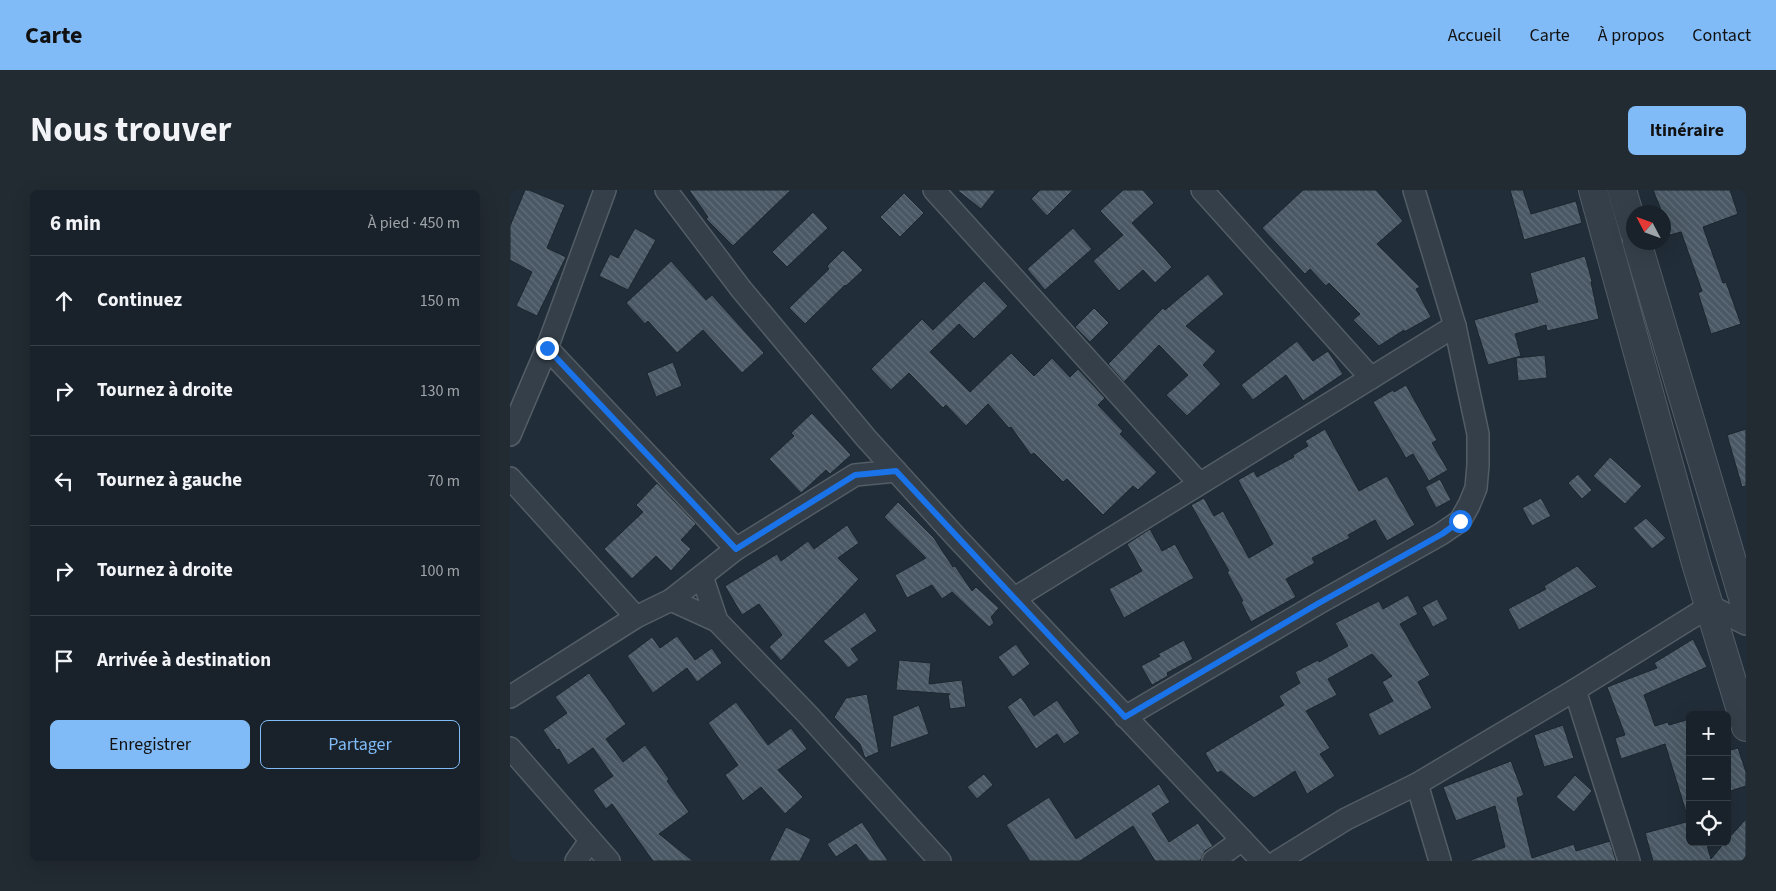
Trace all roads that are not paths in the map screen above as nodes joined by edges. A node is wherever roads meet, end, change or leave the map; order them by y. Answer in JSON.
{"nodes":[{"id":1,"x":605,"y":190,"type":"edge"},
{"id":2,"x":666,"y":190,"type":"edge"},
{"id":3,"x":934,"y":190,"type":"edge"},
{"id":4,"x":1202,"y":190,"type":"edge"},
{"id":5,"x":1414,"y":190,"type":"edge"},
{"id":6,"x":1593,"y":190,"type":"edge"},
{"id":7,"x":1622,"y":190,"type":"edge"},
{"id":8,"x":1626,"y":205,"type":"edge"},
{"id":9,"x":1639,"y":250,"type":"edge"},
{"id":10,"x":1456,"y":326,"type":"junction"},
{"id":11,"x":547,"y":348,"type":"junction"},
{"id":12,"x":1371,"y":378,"type":"junction"},
{"id":13,"x":510,"y":435,"type":"edge"},
{"id":14,"x":866,"y":438,"type":"junction"},
{"id":15,"x":896,"y":471,"type":"junction"},
{"id":16,"x":855,"y":475,"type":"junction"},
{"id":17,"x":510,"y":478,"type":"edge"},
{"id":18,"x":1199,"y":484,"type":"junction"},
{"id":19,"x":736,"y":549,"type":"junction"},
{"id":20,"x":702,"y":576,"type":"junction"},
{"id":21,"x":1015,"y":598,"type":"junction"},
{"id":22,"x":670,"y":600,"type":"junction"},
{"id":23,"x":1710,"y":606,"type":"junction"},
{"id":24,"x":1746,"y":608,"type":"edge"},
{"id":25,"x":636,"y":617,"type":"junction"},
{"id":26,"x":717,"y":621,"type":"junction"},
{"id":27,"x":1746,"y":624,"type":"edge"},
{"id":28,"x":1575,"y":690,"type":"junction"},
{"id":29,"x":510,"y":697,"type":"edge"},
{"id":30,"x":1125,"y":717,"type":"junction"},
{"id":31,"x":1746,"y":727,"type":"edge"},
{"id":32,"x":510,"y":748,"type":"edge"},
{"id":33,"x":1416,"y":784,"type":"junction"},
{"id":34,"x":1242,"y":840,"type":"junction"},
{"id":35,"x":600,"y":855,"type":"edge"},
{"id":36,"x":576,"y":861,"type":"edge"},
{"id":37,"x":940,"y":861,"type":"edge"},
{"id":38,"x":1214,"y":861,"type":"edge"},
{"id":39,"x":1262,"y":861,"type":"edge"},
{"id":40,"x":1278,"y":861,"type":"edge"},
{"id":41,"x":1440,"y":861,"type":"edge"},
{"id":42,"x":1628,"y":861,"type":"edge"}],
"edges":[{"from":1,"to":11,"type":"street"},
{"from":2,"to":14,"type":"street"},
{"from":3,"to":18,"type":"street"},
{"from":4,"to":12,"type":"street"},
{"from":5,"to":10,"type":"street"},
{"from":6,"to":23,"type":"street"},
{"from":7,"to":8,"type":"street"},
{"from":9,"to":24,"type":"street"},
{"from":10,"to":12,"type":"street"},
{"from":10,"to":30,"type":"street"},
{"from":11,"to":13,"type":"street"},
{"from":11,"to":19,"type":"street"},
{"from":12,"to":18,"type":"street"},
{"from":14,"to":15,"type":"street"},
{"from":14,"to":16,"type":"street"},
{"from":15,"to":16,"type":"street"},
{"from":15,"to":21,"type":"street"},
{"from":16,"to":19,"type":"street"},
{"from":17,"to":25,"type":"street"},
{"from":18,"to":21,"type":"street"},
{"from":19,"to":20,"type":"street"},
{"from":20,"to":22,"type":"street"},
{"from":20,"to":26,"type":"street"},
{"from":21,"to":30,"type":"street"},
{"from":22,"to":25,"type":"street"},
{"from":22,"to":26,"type":"street"},
{"from":23,"to":27,"type":"street"},
{"from":23,"to":28,"type":"street"},
{"from":23,"to":31,"type":"street"},
{"from":25,"to":29,"type":"street"},
{"from":26,"to":37,"type":"street"},
{"from":28,"to":33,"type":"street"},
{"from":28,"to":42,"type":"street"},
{"from":30,"to":34,"type":"street"},
{"from":32,"to":35,"type":"street"},
{"from":33,"to":40,"type":"street"},
{"from":33,"to":41,"type":"street"},
{"from":34,"to":38,"type":"street"},
{"from":34,"to":39,"type":"street"},
{"from":35,"to":36,"type":"street"}]}
